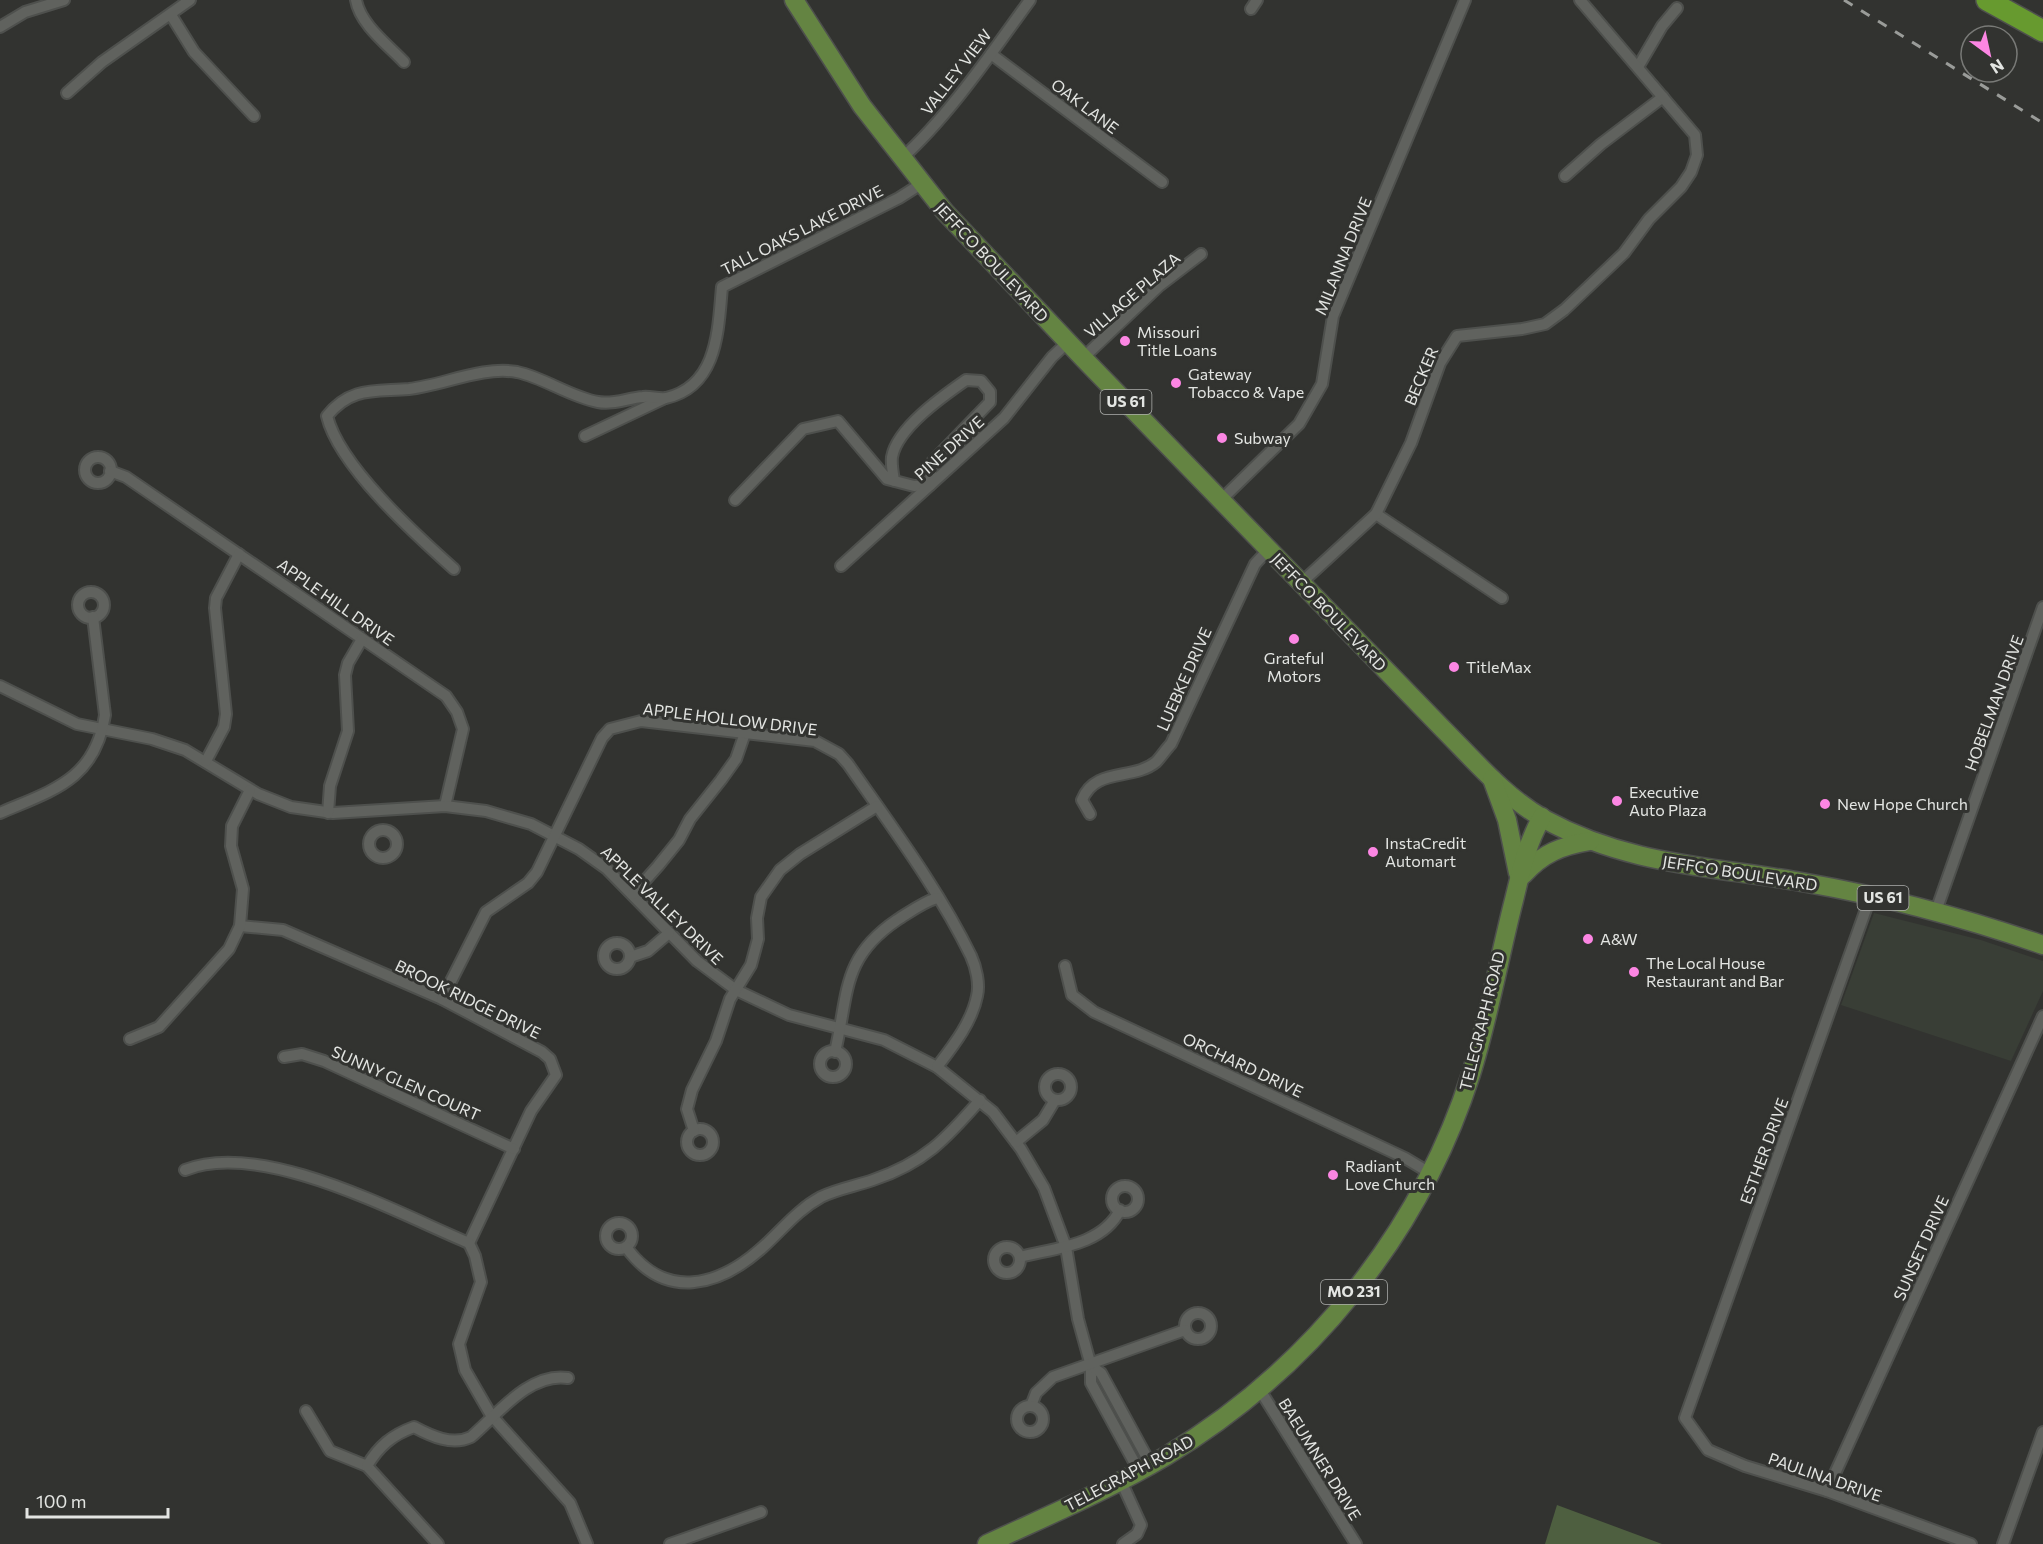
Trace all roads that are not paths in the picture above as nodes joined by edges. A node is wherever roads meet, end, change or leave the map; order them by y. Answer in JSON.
{"nodes":[{"id":1,"x":64,"y":0,"type":"edge"},
{"id":2,"x":190,"y":0,"type":"edge"},
{"id":3,"x":356,"y":0,"type":"edge"},
{"id":4,"x":794,"y":0,"type":"edge"},
{"id":5,"x":1030,"y":0,"type":"edge"},
{"id":6,"x":1465,"y":0,"type":"edge"},
{"id":7,"x":1580,"y":0,"type":"edge"},
{"id":8,"x":1987,"y":0,"type":"edge"},
{"id":9,"x":1677,"y":8,"type":"dead end"},
{"id":10,"x":171,"y":15,"type":"junction"},
{"id":11,"x":0,"y":27,"type":"edge"},
{"id":12,"x":2043,"y":32,"type":"edge"},
{"id":13,"x":991,"y":54,"type":"junction"},
{"id":14,"x":404,"y":62,"type":"dead end"},
{"id":15,"x":1638,"y":67,"type":"junction"},
{"id":16,"x":67,"y":93,"type":"dead end"},
{"id":17,"x":1663,"y":97,"type":"junction"},
{"id":18,"x":254,"y":116,"type":"dead end"},
{"id":19,"x":902,"y":159,"type":"junction"},
{"id":20,"x":1565,"y":176,"type":"dead end"},
{"id":21,"x":1162,"y":182,"type":"dead end"},
{"id":22,"x":921,"y":184,"type":"junction"},
{"id":23,"x":1202,"y":254,"type":"dead end"},
{"id":24,"x":1068,"y":342,"type":"junction"},
{"id":25,"x":1083,"y":358,"type":"junction"},
{"id":26,"x":664,"y":398,"type":"junction"},
{"id":27,"x":585,"y":436,"type":"dead end"},
{"id":28,"x":110,"y":471,"type":"dead end"},
{"id":29,"x":894,"y":481,"type":"junction"},
{"id":30,"x":930,"y":485,"type":"junction"},
{"id":31,"x":735,"y":500,"type":"dead end"},
{"id":32,"x":1221,"y":500,"type":"junction"},
{"id":33,"x":1376,"y":514,"type":"junction"},
{"id":34,"x":1269,"y":549,"type":"junction"},
{"id":35,"x":239,"y":554,"type":"junction"},
{"id":36,"x":841,"y":566,"type":"dead end"},
{"id":37,"x":454,"y":569,"type":"dead end"},
{"id":38,"x":1301,"y":583,"type":"junction"},
{"id":39,"x":1502,"y":598,"type":"dead end"},
{"id":40,"x":2043,"y":607,"type":"edge"},
{"id":41,"x":93,"y":617,"type":"dead end"},
{"id":42,"x":362,"y":639,"type":"junction"},
{"id":43,"x":0,"y":686,"type":"edge"},
{"id":44,"x":103,"y":730,"type":"junction"},
{"id":45,"x":745,"y":733,"type":"junction"},
{"id":46,"x":206,"y":761,"type":"junction"},
{"id":47,"x":1491,"y":777,"type":"junction"},
{"id":48,"x":250,"y":790,"type":"junction"},
{"id":49,"x":445,"y":806,"type":"junction"},
{"id":50,"x":877,"y":806,"type":"junction"},
{"id":51,"x":380,"y":809,"type":"junction"},
{"id":52,"x":0,"y":813,"type":"edge"},
{"id":53,"x":328,"y":813,"type":"junction"},
{"id":54,"x":1090,"y":814,"type":"dead end"},
{"id":55,"x":1542,"y":817,"type":"junction"},
{"id":56,"x":382,"y":830,"type":"dead end"},
{"id":57,"x":554,"y":835,"type":"junction"},
{"id":58,"x":1590,"y":841,"type":"junction"},
{"id":59,"x":1519,"y":879,"type":"junction"},
{"id":60,"x":633,"y":894,"type":"junction"},
{"id":61,"x":1871,"y":895,"type":"junction"},
{"id":62,"x":937,"y":898,"type":"junction"},
{"id":63,"x":1936,"y":911,"type":"junction"},
{"id":64,"x":240,"y":926,"type":"junction"},
{"id":65,"x":669,"y":933,"type":"junction"},
{"id":66,"x":2043,"y":945,"type":"edge"},
{"id":67,"x":630,"y":957,"type":"dead end"},
{"id":68,"x":1065,"y":966,"type":"dead end"},
{"id":69,"x":736,"y":990,"type":"junction"},
{"id":70,"x":441,"y":999,"type":"junction"},
{"id":71,"x":2043,"y":1016,"type":"edge"},
{"id":72,"x":841,"y":1027,"type":"junction"},
{"id":73,"x":130,"y":1039,"type":"dead end"},
{"id":74,"x":835,"y":1052,"type":"dead end"},
{"id":75,"x":284,"y":1057,"type":"dead end"},
{"id":76,"x":938,"y":1067,"type":"junction"},
{"id":77,"x":980,"y":1100,"type":"junction"},
{"id":78,"x":1055,"y":1100,"type":"dead end"},
{"id":79,"x":694,"y":1131,"type":"dead end"},
{"id":80,"x":1016,"y":1142,"type":"junction"},
{"id":81,"x":513,"y":1149,"type":"junction"},
{"id":82,"x":185,"y":1170,"type":"dead end"},
{"id":83,"x":1430,"y":1173,"type":"junction"},
{"id":84,"x":1120,"y":1210,"type":"dead end"},
{"id":85,"x":469,"y":1243,"type":"junction"},
{"id":86,"x":1065,"y":1245,"type":"junction"},
{"id":87,"x":626,"y":1247,"type":"dead end"},
{"id":88,"x":1020,"y":1257,"type":"dead end"},
{"id":89,"x":1185,"y":1330,"type":"dead end"},
{"id":90,"x":1091,"y":1365,"type":"junction"},
{"id":91,"x":568,"y":1378,"type":"dead end"},
{"id":92,"x":1260,"y":1390,"type":"junction"},
{"id":93,"x":1031,"y":1406,"type":"dead end"},
{"id":94,"x":306,"y":1412,"type":"dead end"},
{"id":95,"x":492,"y":1417,"type":"junction"},
{"id":96,"x":1685,"y":1418,"type":"joint"},
{"id":97,"x":2043,"y":1432,"type":"edge"},
{"id":98,"x":368,"y":1466,"type":"junction"},
{"id":99,"x":1145,"y":1468,"type":"junction"},
{"id":100,"x":1121,"y":1481,"type":"junction"},
{"id":101,"x":1827,"y":1491,"type":"junction"},
{"id":102,"x":761,"y":1512,"type":"dead end"},
{"id":103,"x":438,"y":1544,"type":"edge"},
{"id":104,"x":587,"y":1544,"type":"edge"},
{"id":105,"x":670,"y":1544,"type":"edge"},
{"id":106,"x":987,"y":1544,"type":"edge"},
{"id":107,"x":1123,"y":1544,"type":"edge"},
{"id":108,"x":1356,"y":1544,"type":"edge"},
{"id":109,"x":1971,"y":1544,"type":"edge"},
{"id":110,"x":2002,"y":1544,"type":"edge"}],
"edges":[{"from":1,"to":11,"type":"street"},
{"from":2,"to":10,"type":"street"},
{"from":3,"to":14,"type":"street"},
{"from":4,"to":19,"type":"main road","name":"JEFFCO BOULEVARD","number":"US 61"},
{"from":5,"to":13,"type":"street","name":"VALLEY VIEW"},
{"from":6,"to":32,"type":"street","name":"MILANNA DRIVE"},
{"from":7,"to":15,"type":"street"},
{"from":8,"to":12,"type":"highway"},
{"from":9,"to":15,"type":"street"},
{"from":10,"to":16,"type":"street"},
{"from":10,"to":18,"type":"street"},
{"from":13,"to":19,"type":"street","name":"VALLEY VIEW"},
{"from":13,"to":21,"type":"street","name":"OAK LANE"},
{"from":15,"to":17,"type":"street"},
{"from":17,"to":20,"type":"street"},
{"from":17,"to":33,"type":"street","name":"BECKER"},
{"from":19,"to":22,"type":"main road","name":"JEFFCO BOULEVARD","number":"US 61"},
{"from":22,"to":24,"type":"main road","name":"JEFFCO BOULEVARD","number":"US 61"},
{"from":22,"to":26,"type":"street","name":"TALL OAKS LAKE DRIVE"},
{"from":23,"to":25,"type":"street","name":"VILLAGE PLAZA"},
{"from":24,"to":25,"type":"main road","name":"JEFFCO BOULEVARD","number":"US 61"},
{"from":24,"to":30,"type":"street","name":"PINE DRIVE"},
{"from":25,"to":32,"type":"main road","name":"JEFFCO BOULEVARD","number":"US 61"},
{"from":26,"to":27,"type":"street","name":"TALL OAKS LAKE DRIVE"},
{"from":26,"to":37,"type":"street","name":"TALL OAKS LAKE DRIVE"},
{"from":28,"to":35,"type":"street","name":"APPLE HILL DRIVE"},
{"from":29,"to":30,"type":"street"},
{"from":29,"to":30,"type":"street"},
{"from":29,"to":31,"type":"street"},
{"from":30,"to":36,"type":"street","name":"PINE DRIVE"},
{"from":32,"to":34,"type":"main road","name":"JEFFCO BOULEVARD","number":"US 61"},
{"from":33,"to":38,"type":"street","name":"BECKER"},
{"from":33,"to":39,"type":"street"},
{"from":34,"to":38,"type":"main road","name":"JEFFCO BOULEVARD","number":"US 61"},
{"from":34,"to":54,"type":"street","name":"LUEBKE DRIVE"},
{"from":35,"to":42,"type":"street","name":"APPLE HILL DRIVE"},
{"from":35,"to":46,"type":"street"},
{"from":38,"to":47,"type":"main road","name":"JEFFCO BOULEVARD","number":"US 61"},
{"from":40,"to":63,"type":"street","name":"HOBELMAN DRIVE"},
{"from":41,"to":44,"type":"street"},
{"from":42,"to":49,"type":"street","name":"APPLE HILL DRIVE"},
{"from":42,"to":53,"type":"street"},
{"from":43,"to":44,"type":"street","name":"APPLE VALLEY DRIVE"},
{"from":44,"to":46,"type":"street","name":"APPLE VALLEY DRIVE"},
{"from":44,"to":52,"type":"street"},
{"from":45,"to":50,"type":"street","name":"APPLE HOLLOW DRIVE"},
{"from":45,"to":57,"type":"street","name":"APPLE HOLLOW DRIVE"},
{"from":45,"to":60,"type":"street"},
{"from":46,"to":48,"type":"street","name":"APPLE VALLEY DRIVE"},
{"from":47,"to":55,"type":"main road","name":"JEFFCO BOULEVARD","number":"US 61"},
{"from":47,"to":59,"type":"main road"},
{"from":48,"to":53,"type":"street","name":"APPLE VALLEY DRIVE"},
{"from":48,"to":64,"type":"street"},
{"from":49,"to":51,"type":"street","name":"APPLE VALLEY DRIVE"},
{"from":49,"to":57,"type":"street","name":"APPLE VALLEY DRIVE"},
{"from":50,"to":62,"type":"street","name":"APPLE HOLLOW DRIVE"},
{"from":50,"to":69,"type":"street"},
{"from":51,"to":53,"type":"street","name":"APPLE VALLEY DRIVE"},
{"from":51,"to":56,"type":"street"},
{"from":55,"to":58,"type":"main road","name":"JEFFCO BOULEVARD","number":"US 61"},
{"from":55,"to":59,"type":"main road","name":"TELEGRAPH ROAD","number":"MO 231"},
{"from":57,"to":60,"type":"street","name":"APPLE VALLEY DRIVE"},
{"from":57,"to":70,"type":"street","name":"APPLE HOLLOW DRIVE"},
{"from":58,"to":59,"type":"main road"},
{"from":58,"to":61,"type":"main road","name":"JEFFCO BOULEVARD","number":"US 61"},
{"from":59,"to":83,"type":"main road","name":"TELEGRAPH ROAD","number":"MO 231"},
{"from":60,"to":65,"type":"street","name":"APPLE VALLEY DRIVE"},
{"from":61,"to":63,"type":"main road","name":"JEFFCO BOULEVARD","number":"US 61"},
{"from":61,"to":96,"type":"street","name":"ESTHER DRIVE"},
{"from":62,"to":72,"type":"street"},
{"from":62,"to":76,"type":"street","name":"APPLE HOLLOW DRIVE"},
{"from":63,"to":66,"type":"main road","name":"JEFFCO BOULEVARD","number":"US 61"},
{"from":64,"to":70,"type":"street","name":"BROOK RIDGE DRIVE"},
{"from":64,"to":73,"type":"street"},
{"from":65,"to":67,"type":"street"},
{"from":65,"to":69,"type":"street","name":"APPLE VALLEY DRIVE"},
{"from":68,"to":83,"type":"street","name":"ORCHARD DRIVE"},
{"from":69,"to":72,"type":"street","name":"APPLE VALLEY DRIVE"},
{"from":69,"to":79,"type":"street"},
{"from":70,"to":81,"type":"street","name":"BROOK RIDGE DRIVE"},
{"from":71,"to":101,"type":"street","name":"SUNSET DRIVE"},
{"from":72,"to":74,"type":"street"},
{"from":72,"to":76,"type":"street","name":"APPLE VALLEY DRIVE"},
{"from":75,"to":81,"type":"street","name":"SUNNY GLEN COURT"},
{"from":76,"to":77,"type":"street","name":"APPLE VALLEY DRIVE"},
{"from":77,"to":80,"type":"street","name":"APPLE VALLEY DRIVE"},
{"from":77,"to":87,"type":"street"},
{"from":78,"to":80,"type":"street"},
{"from":80,"to":86,"type":"street","name":"APPLE VALLEY DRIVE"},
{"from":81,"to":85,"type":"street","name":"BROOK RIDGE DRIVE"},
{"from":82,"to":85,"type":"street"},
{"from":83,"to":92,"type":"main road","name":"TELEGRAPH ROAD","number":"MO 231"},
{"from":84,"to":86,"type":"street"},
{"from":85,"to":95,"type":"street"},
{"from":86,"to":88,"type":"street"},
{"from":86,"to":90,"type":"street","name":"APPLE VALLEY DRIVE"},
{"from":89,"to":90,"type":"street"},
{"from":90,"to":93,"type":"street"},
{"from":90,"to":99,"type":"street","name":"APPLE VALLEY DRIVE"},
{"from":91,"to":95,"type":"street"},
{"from":92,"to":99,"type":"main road","name":"TELEGRAPH ROAD","number":"MO 231"},
{"from":92,"to":108,"type":"street","name":"BAEUMNER DRIVE"},
{"from":94,"to":98,"type":"street"},
{"from":95,"to":98,"type":"street"},
{"from":95,"to":104,"type":"street"},
{"from":96,"to":101,"type":"street","name":"PAULINA DRIVE"},
{"from":97,"to":110,"type":"street"},
{"from":98,"to":103,"type":"street"},
{"from":99,"to":100,"type":"main road","name":"TELEGRAPH ROAD","number":"MO 231"},
{"from":100,"to":106,"type":"main road","name":"TELEGRAPH ROAD","number":"MO 231"},
{"from":100,"to":107,"type":"street"},
{"from":101,"to":109,"type":"street","name":"PAULINA DRIVE"},
{"from":102,"to":105,"type":"street"}]}
